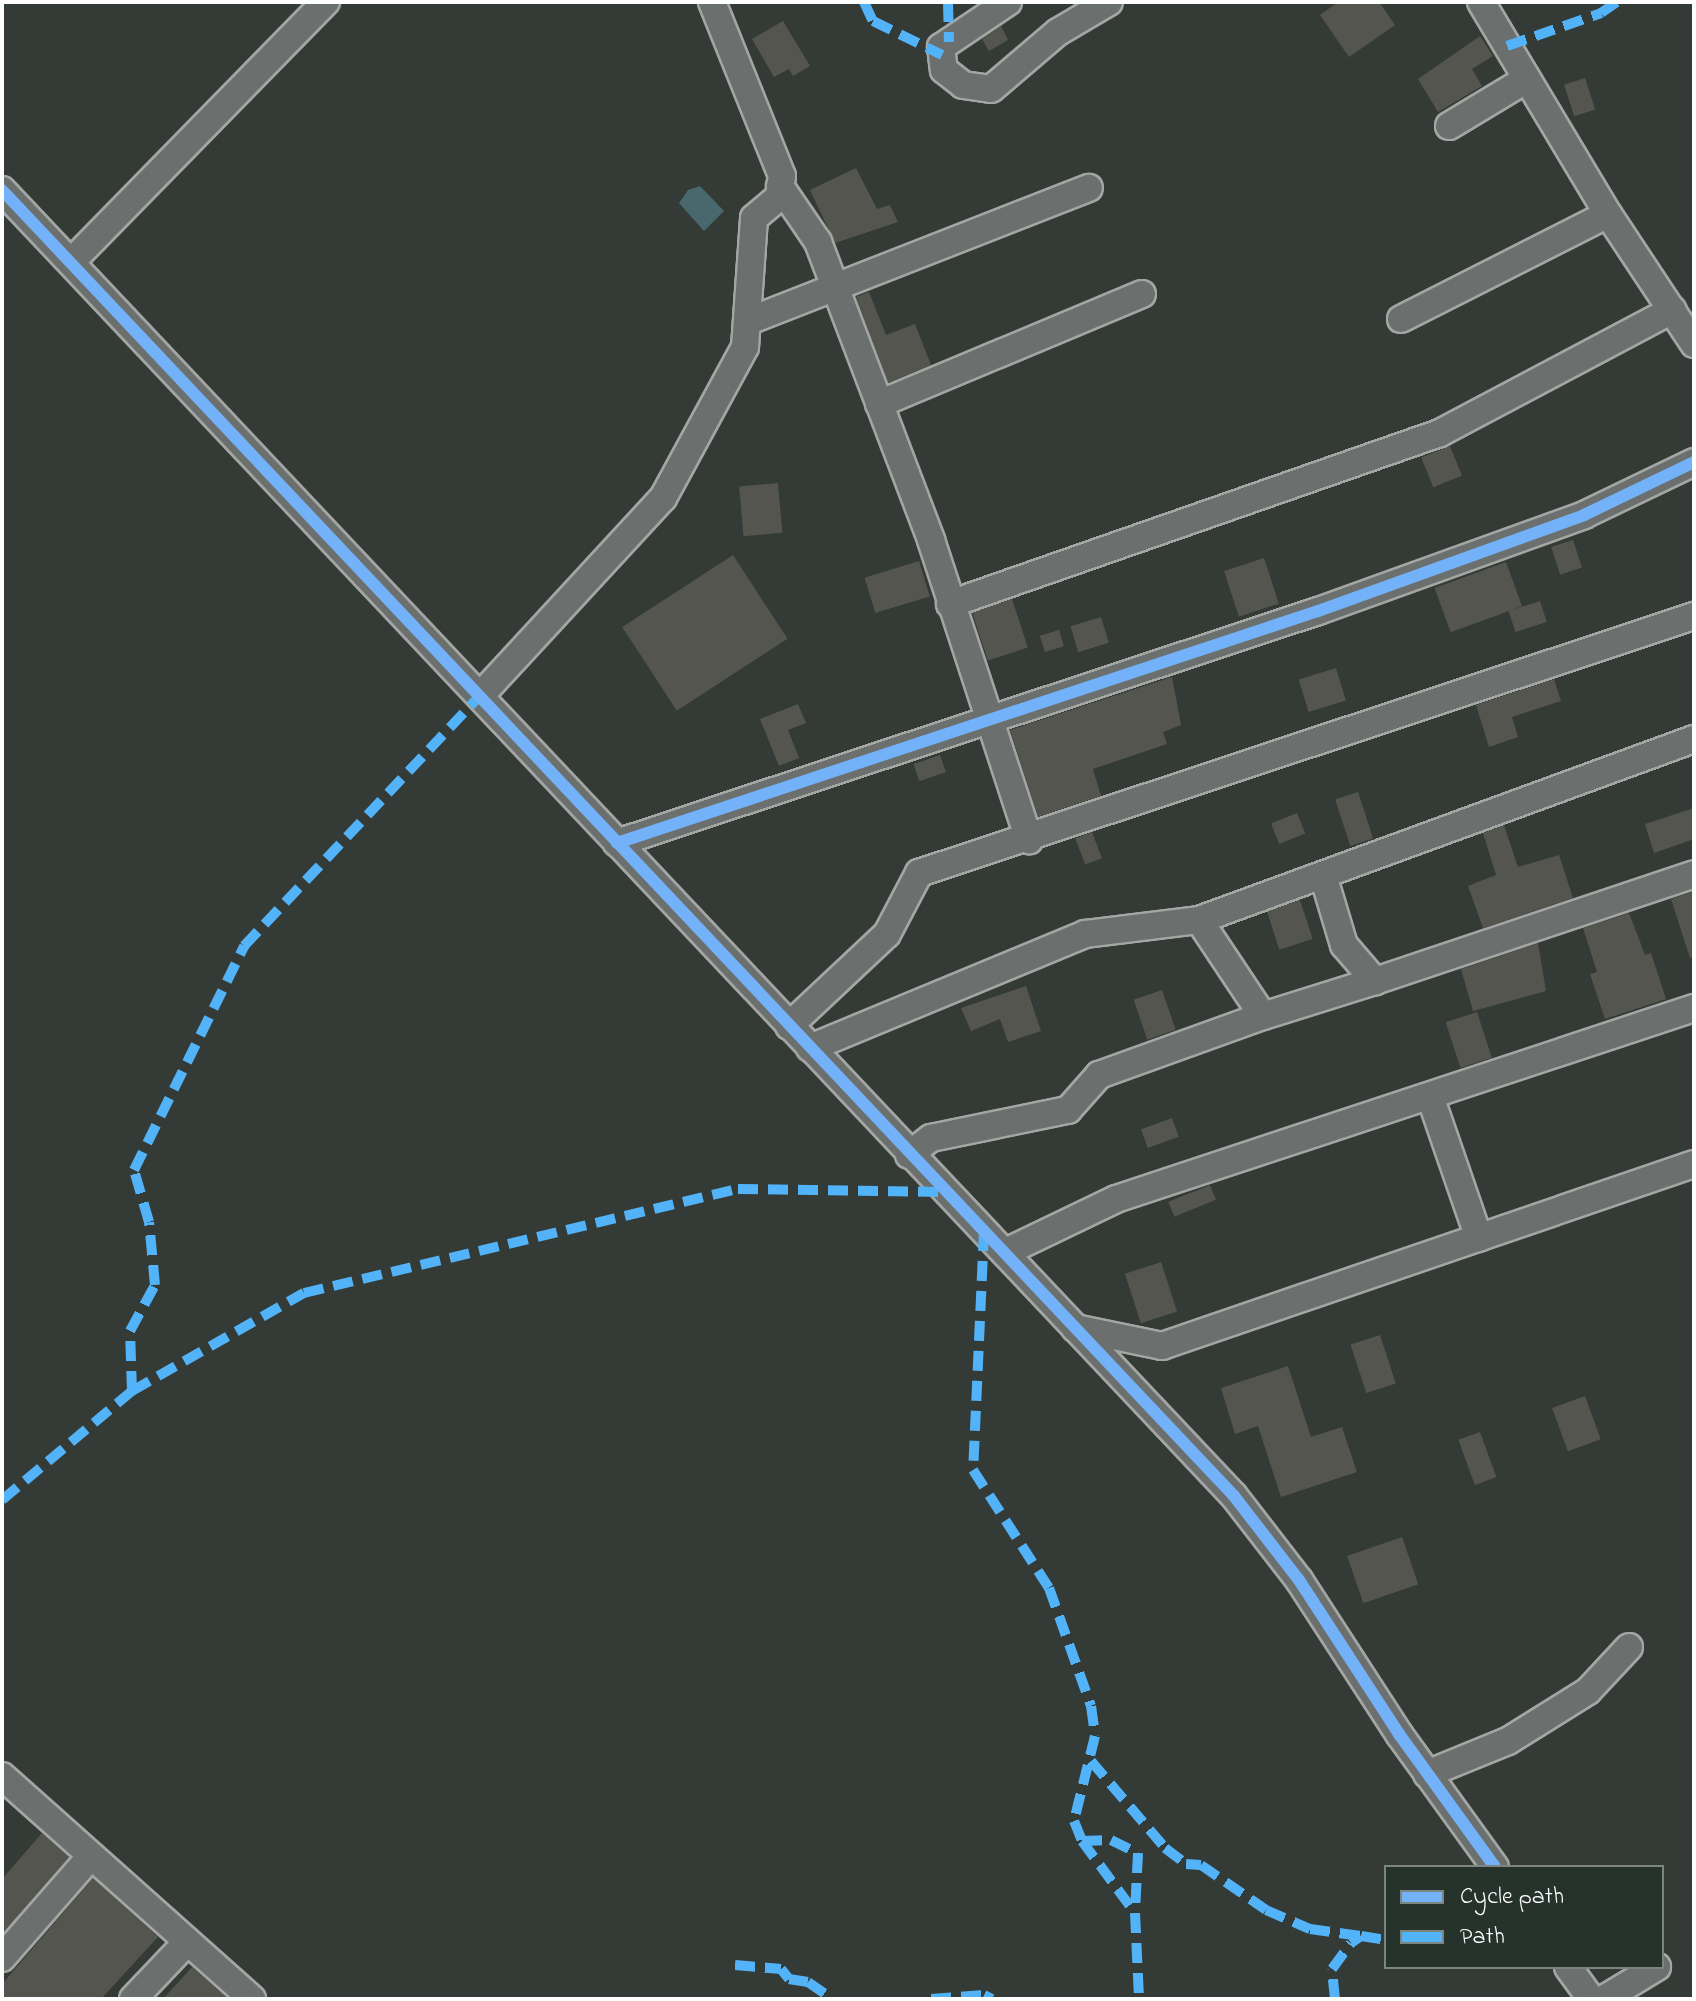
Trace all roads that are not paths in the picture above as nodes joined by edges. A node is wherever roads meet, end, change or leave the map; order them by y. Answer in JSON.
{"nodes":[{"id":1,"x":326,"y":2,"type":"edge"},
{"id":2,"x":1008,"y":2,"type":"edge"},
{"id":3,"x":1109,"y":2,"type":"edge"},
{"id":4,"x":1481,"y":2,"type":"edge"},
{"id":5,"x":716,"y":3,"type":"edge"},
{"id":6,"x":1527,"y":79,"type":"junction"},
{"id":7,"x":1449,"y":126,"type":"dead end"},
{"id":8,"x":780,"y":186,"type":"junction"},
{"id":9,"x":1089,"y":188,"type":"dead end"},
{"id":10,"x":2,"y":190,"type":"edge"},
{"id":11,"x":1608,"y":214,"type":"junction"},
{"id":12,"x":72,"y":261,"type":"junction"},
{"id":13,"x":836,"y":289,"type":"junction"},
{"id":14,"x":1142,"y":294,"type":"dead end"},
{"id":15,"x":1672,"y":310,"type":"junction"},
{"id":16,"x":1401,"y":319,"type":"dead end"},
{"id":17,"x":749,"y":321,"type":"junction"},
{"id":18,"x":1694,"y":344,"type":"edge"},
{"id":19,"x":879,"y":404,"type":"junction"},
{"id":20,"x":1694,"y":462,"type":"edge"},
{"id":21,"x":950,"y":604,"type":"junction"},
{"id":22,"x":1694,"y":616,"type":"edge"},
{"id":23,"x":480,"y":696,"type":"junction"},
{"id":24,"x":985,"y":717,"type":"junction"},
{"id":25,"x":1694,"y":739,"type":"edge"},
{"id":26,"x":1029,"y":840,"type":"junction"},
{"id":27,"x":617,"y":843,"type":"junction"},
{"id":28,"x":1694,"y":874,"type":"edge"},
{"id":29,"x":1323,"y":875,"type":"junction"},
{"id":30,"x":1199,"y":920,"type":"junction"},
{"id":31,"x":1375,"y":981,"type":"junction"},
{"id":32,"x":1694,"y":1008,"type":"edge"},
{"id":33,"x":1263,"y":1016,"type":"junction"},
{"id":34,"x":789,"y":1026,"type":"junction"},
{"id":35,"x":810,"y":1048,"type":"junction"},
{"id":36,"x":1430,"y":1096,"type":"junction"},
{"id":37,"x":909,"y":1155,"type":"junction"},
{"id":38,"x":1694,"y":1164,"type":"edge"},
{"id":39,"x":1479,"y":1238,"type":"junction"},
{"id":40,"x":1008,"y":1251,"type":"junction"},
{"id":41,"x":1075,"y":1328,"type":"junction"},
{"id":42,"x":1629,"y":1647,"type":"dead end"},
{"id":43,"x":1427,"y":1774,"type":"junction"},
{"id":44,"x":2,"y":1776,"type":"edge"},
{"id":45,"x":91,"y":1856,"type":"junction"},
{"id":46,"x":1494,"y":1865,"type":"edge"},
{"id":47,"x":187,"y":1942,"type":"junction"},
{"id":48,"x":2,"y":1958,"type":"edge"},
{"id":49,"x":1569,"y":1969,"type":"edge"},
{"id":50,"x":1654,"y":1969,"type":"edge"},
{"id":51,"x":133,"y":1999,"type":"edge"},
{"id":52,"x":252,"y":1999,"type":"edge"},
{"id":53,"x":1591,"y":1999,"type":"edge"},
{"id":54,"x":1604,"y":1999,"type":"edge"}],
"edges":[{"from":1,"to":12,"type":"street"},
{"from":2,"to":3,"type":"street"},
{"from":4,"to":6,"type":"street"},
{"from":5,"to":8,"type":"street"},
{"from":6,"to":7,"type":"street"},
{"from":6,"to":11,"type":"street"},
{"from":8,"to":13,"type":"street"},
{"from":8,"to":17,"type":"street"},
{"from":9,"to":13,"type":"street"},
{"from":10,"to":12,"type":"street"},
{"from":11,"to":15,"type":"street"},
{"from":11,"to":16,"type":"street"},
{"from":12,"to":23,"type":"street"},
{"from":13,"to":17,"type":"street"},
{"from":13,"to":19,"type":"street"},
{"from":14,"to":19,"type":"street"},
{"from":15,"to":18,"type":"street"},
{"from":15,"to":21,"type":"street"},
{"from":17,"to":23,"type":"street"},
{"from":19,"to":21,"type":"street"},
{"from":20,"to":24,"type":"street"},
{"from":21,"to":24,"type":"street"},
{"from":22,"to":26,"type":"street"},
{"from":23,"to":27,"type":"street"},
{"from":24,"to":26,"type":"street"},
{"from":24,"to":27,"type":"street"},
{"from":25,"to":29,"type":"street"},
{"from":26,"to":34,"type":"street"},
{"from":27,"to":34,"type":"street"},
{"from":28,"to":31,"type":"street"},
{"from":29,"to":30,"type":"street"},
{"from":29,"to":31,"type":"street"},
{"from":30,"to":33,"type":"street"},
{"from":30,"to":35,"type":"street"},
{"from":31,"to":33,"type":"street"},
{"from":32,"to":36,"type":"street"},
{"from":33,"to":37,"type":"street"},
{"from":34,"to":35,"type":"street"},
{"from":35,"to":37,"type":"street"},
{"from":36,"to":39,"type":"street"},
{"from":36,"to":40,"type":"street"},
{"from":37,"to":40,"type":"street"},
{"from":38,"to":39,"type":"street"},
{"from":39,"to":41,"type":"street"},
{"from":40,"to":41,"type":"street"},
{"from":41,"to":43,"type":"street"},
{"from":42,"to":43,"type":"street"},
{"from":43,"to":46,"type":"street"},
{"from":44,"to":45,"type":"street"},
{"from":45,"to":47,"type":"street"},
{"from":45,"to":48,"type":"street"},
{"from":47,"to":51,"type":"street"},
{"from":47,"to":52,"type":"street"},
{"from":49,"to":53,"type":"street"},
{"from":50,"to":54,"type":"street"}]}
